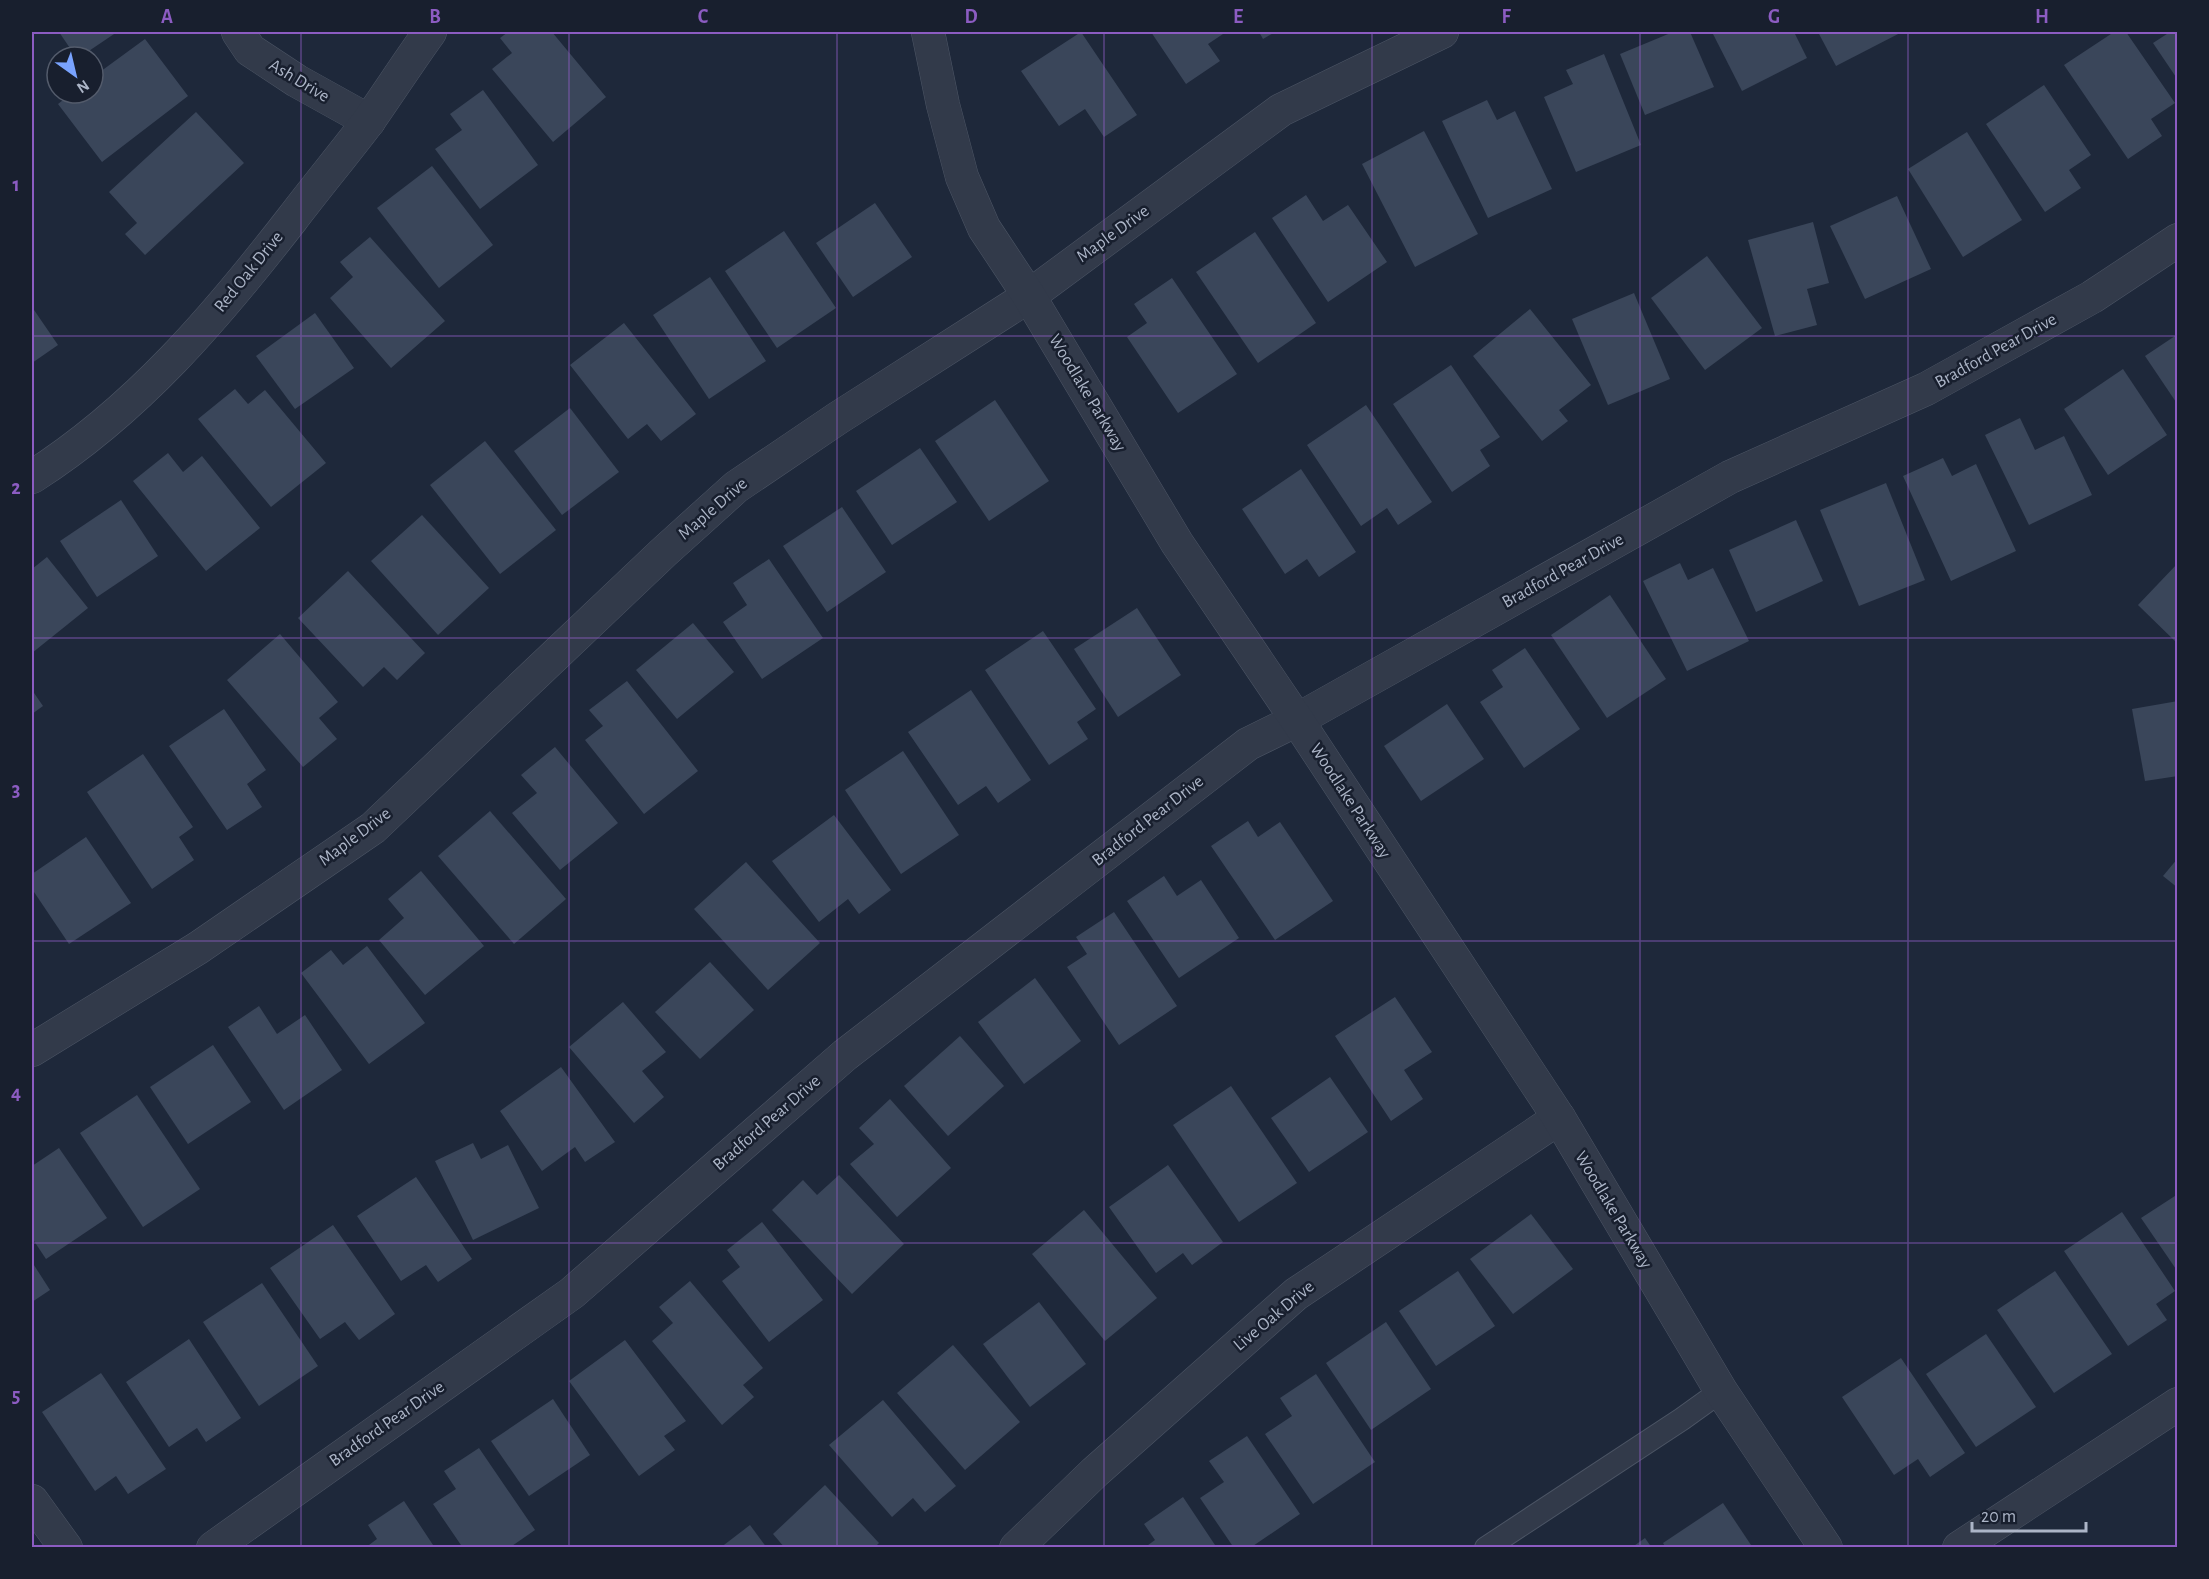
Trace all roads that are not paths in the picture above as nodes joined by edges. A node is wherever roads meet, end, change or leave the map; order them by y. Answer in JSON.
{"nodes":[{"id":1,"x":238,"y":32,"type":"edge"},
{"id":2,"x":430,"y":32,"type":"edge"},
{"id":3,"x":928,"y":32,"type":"edge"},
{"id":4,"x":1442,"y":32,"type":"edge"},
{"id":5,"x":369,"y":120,"type":"junction"},
{"id":6,"x":2178,"y":240,"type":"edge"},
{"id":7,"x":1029,"y":296,"type":"junction"},
{"id":8,"x":32,"y":477,"type":"edge"},
{"id":9,"x":1297,"y":720,"type":"junction"},
{"id":10,"x":32,"y":1050,"type":"edge"},
{"id":11,"x":1559,"y":1118,"type":"junction"},
{"id":12,"x":1721,"y":1391,"type":"junction"},
{"id":13,"x":2178,"y":1404,"type":"edge"},
{"id":14,"x":32,"y":1501,"type":"edge"},
{"id":15,"x":66,"y":1548,"type":"edge"},
{"id":16,"x":213,"y":1548,"type":"edge"},
{"id":17,"x":1016,"y":1548,"type":"edge"},
{"id":18,"x":1486,"y":1548,"type":"edge"},
{"id":19,"x":1826,"y":1548,"type":"edge"},
{"id":20,"x":1959,"y":1548,"type":"edge"}],
"edges":[{"from":1,"to":5,"type":"street","name":"Ash Drive"},
{"from":2,"to":5,"type":"street","name":"Red Oak Drive"},
{"from":3,"to":7,"type":"street","name":"Woodlake Parkway"},
{"from":4,"to":7,"type":"street","name":"Maple Drive"},
{"from":5,"to":8,"type":"street","name":"Red Oak Drive"},
{"from":6,"to":9,"type":"street","name":"Bradford Pear Drive"},
{"from":7,"to":9,"type":"street","name":"Woodlake Parkway"},
{"from":7,"to":10,"type":"street","name":"Maple Drive"},
{"from":9,"to":11,"type":"street","name":"Woodlake Parkway"},
{"from":9,"to":16,"type":"street","name":"Bradford Pear Drive"},
{"from":11,"to":12,"type":"street","name":"Woodlake Parkway"},
{"from":11,"to":17,"type":"street","name":"Live Oak Drive"},
{"from":12,"to":18,"type":"lane"},
{"from":12,"to":19,"type":"street","name":"Woodlake Parkway"},
{"from":13,"to":20,"type":"street"},
{"from":14,"to":15,"type":"street"}]}
